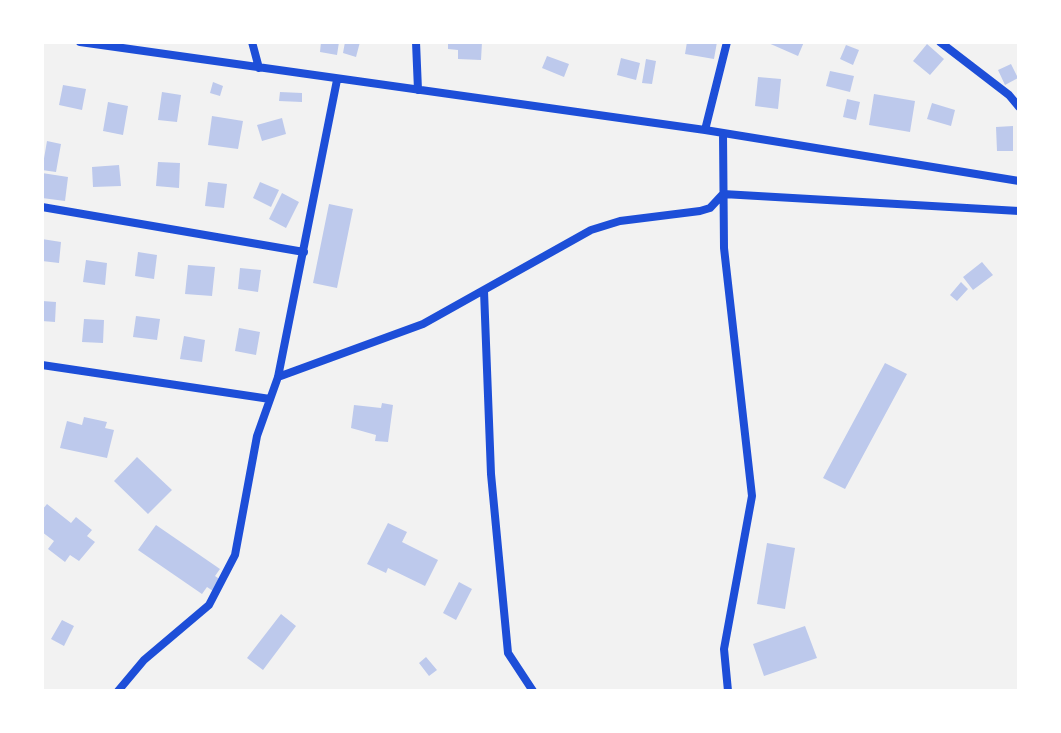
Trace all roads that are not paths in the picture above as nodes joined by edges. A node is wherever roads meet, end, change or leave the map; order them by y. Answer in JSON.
{"nodes":[{"id":1,"x":80,"y":42,"type":"edge"},
{"id":2,"x":252,"y":42,"type":"edge"},
{"id":3,"x":416,"y":42,"type":"edge"},
{"id":4,"x":727,"y":42,"type":"edge"},
{"id":5,"x":940,"y":42,"type":"edge"},
{"id":6,"x":128,"y":45,"type":"edge"},
{"id":7,"x":259,"y":68,"type":"junction"},
{"id":8,"x":337,"y":80,"type":"junction"},
{"id":9,"x":418,"y":90,"type":"junction"},
{"id":10,"x":1019,"y":107,"type":"edge"},
{"id":11,"x":705,"y":130,"type":"junction"},
{"id":12,"x":723,"y":134,"type":"junction"},
{"id":13,"x":1019,"y":181,"type":"edge"},
{"id":14,"x":723,"y":194,"type":"junction"},
{"id":15,"x":42,"y":207,"type":"edge"},
{"id":16,"x":1019,"y":211,"type":"edge"},
{"id":17,"x":304,"y":252,"type":"junction"},
{"id":18,"x":484,"y":291,"type":"junction"},
{"id":19,"x":42,"y":365,"type":"edge"},
{"id":20,"x":278,"y":377,"type":"junction"},
{"id":21,"x":270,"y":399,"type":"junction"},
{"id":22,"x":118,"y":691,"type":"edge"},
{"id":23,"x":533,"y":691,"type":"edge"},
{"id":24,"x":728,"y":691,"type":"edge"}],
"edges":[{"from":1,"to":6,"type":"street"},
{"from":2,"to":7,"type":"street"},
{"from":3,"to":9,"type":"street"},
{"from":4,"to":11,"type":"street"},
{"from":5,"to":10,"type":"street"},
{"from":6,"to":7,"type":"street"},
{"from":7,"to":8,"type":"street"},
{"from":8,"to":9,"type":"street"},
{"from":8,"to":17,"type":"street"},
{"from":9,"to":11,"type":"street"},
{"from":11,"to":12,"type":"street"},
{"from":12,"to":13,"type":"street"},
{"from":12,"to":14,"type":"street"},
{"from":14,"to":16,"type":"street"},
{"from":14,"to":18,"type":"street"},
{"from":14,"to":24,"type":"street"},
{"from":15,"to":17,"type":"street"},
{"from":17,"to":20,"type":"street"},
{"from":18,"to":20,"type":"street"},
{"from":18,"to":23,"type":"street"},
{"from":19,"to":21,"type":"street"},
{"from":20,"to":21,"type":"street"},
{"from":21,"to":22,"type":"street"}]}
